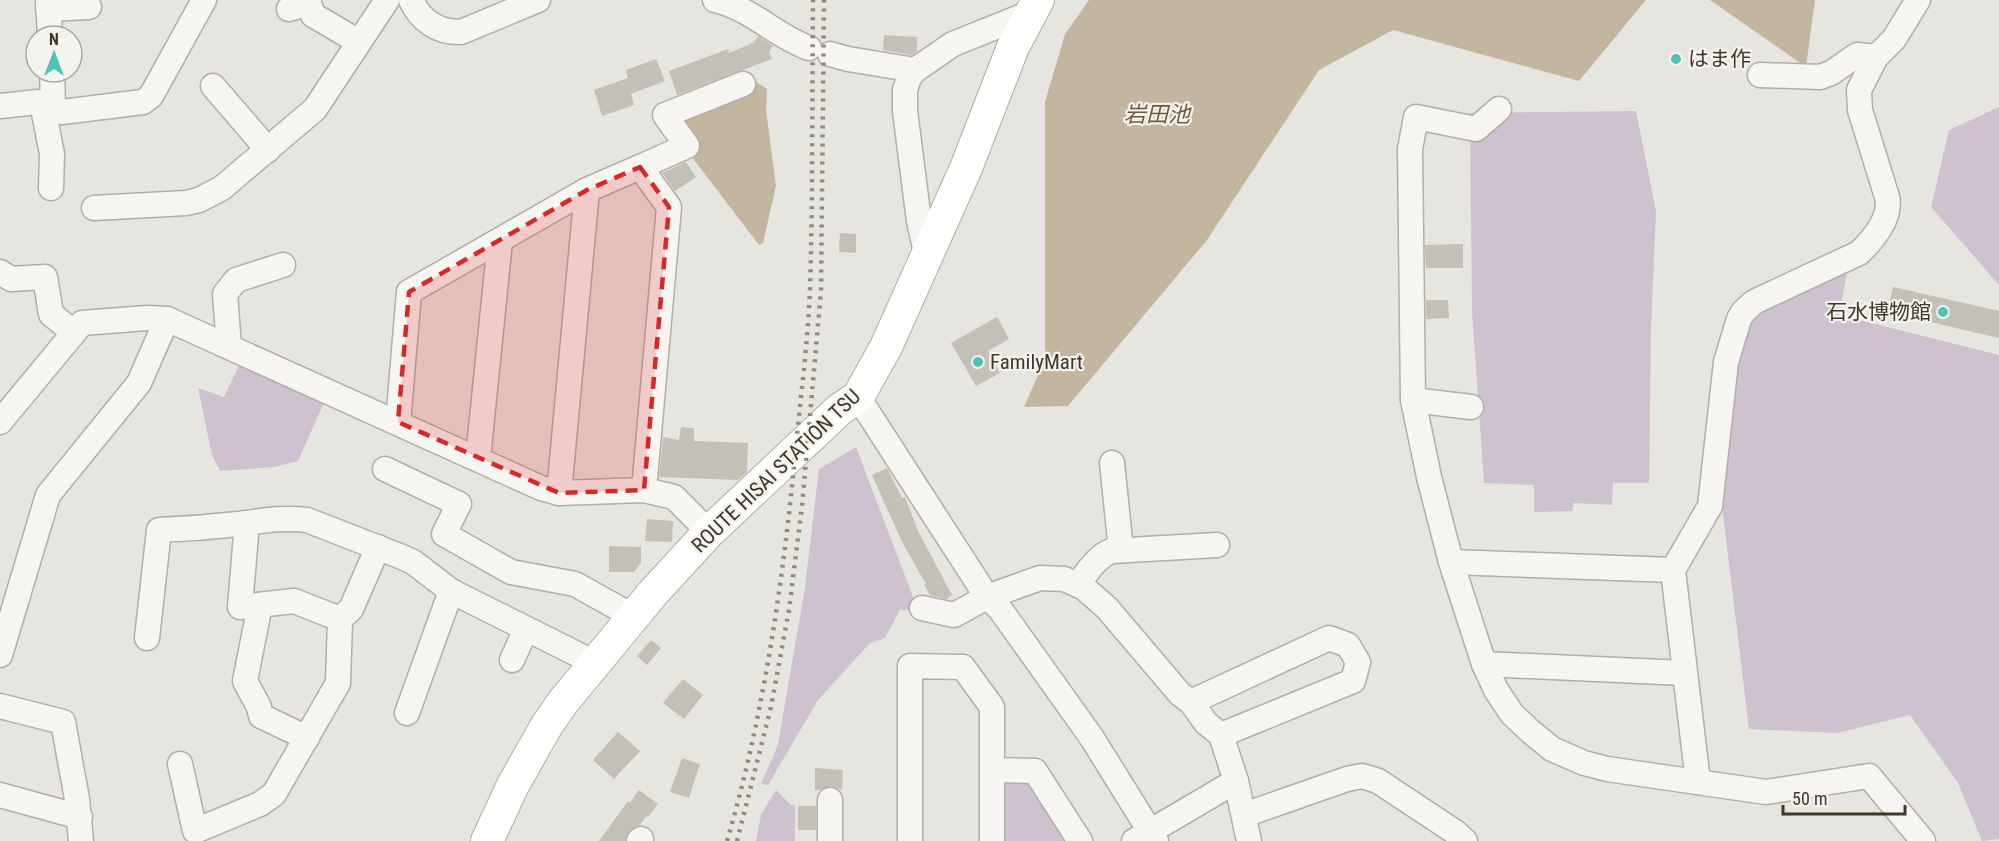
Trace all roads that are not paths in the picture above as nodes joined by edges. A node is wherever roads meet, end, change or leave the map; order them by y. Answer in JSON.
{"nodes":[{"id":1,"x":204,"y":0,"type":"edge"},
{"id":2,"x":387,"y":0,"type":"edge"},
{"id":3,"x":411,"y":0,"type":"edge"},
{"id":4,"x":538,"y":0,"type":"edge"},
{"id":5,"x":715,"y":0,"type":"edge"},
{"id":6,"x":1918,"y":0,"type":"edge"},
{"id":7,"x":48,"y":4,"type":"edge"},
{"id":8,"x":302,"y":4,"type":"edge"},
{"id":9,"x":505,"y":6,"type":"edge"},
{"id":10,"x":88,"y":7,"type":"dead end"},
{"id":11,"x":1034,"y":7,"type":"edge"},
{"id":12,"x":49,"y":24,"type":"edge"},
{"id":13,"x":359,"y":42,"type":"junction"},
{"id":14,"x":1876,"y":57,"type":"junction"},
{"id":15,"x":915,"y":70,"type":"junction"},
{"id":16,"x":1760,"y":75,"type":"dead end"},
{"id":17,"x":50,"y":84,"type":"edge"},
{"id":18,"x":743,"y":84,"type":"dead end"},
{"id":19,"x":213,"y":86,"type":"dead end"},
{"id":20,"x":47,"y":104,"type":"junction"},
{"id":21,"x":0,"y":105,"type":"edge"},
{"id":22,"x":1499,"y":109,"type":"dead end"},
{"id":23,"x":268,"y":150,"type":"junction"},
{"id":24,"x":640,"y":166,"type":"junction"},
{"id":25,"x":51,"y":188,"type":"dead end"},
{"id":26,"x":587,"y":190,"type":"junction"},
{"id":27,"x":94,"y":208,"type":"dead end"},
{"id":28,"x":500,"y":241,"type":"junction"},
{"id":29,"x":927,"y":256,"type":"junction"},
{"id":30,"x":284,"y":265,"type":"dead end"},
{"id":31,"x":0,"y":272,"type":"edge"},
{"id":32,"x":167,"y":319,"type":"junction"},
{"id":33,"x":74,"y":332,"type":"junction"},
{"id":34,"x":229,"y":347,"type":"junction"},
{"id":35,"x":858,"y":397,"type":"junction"},
{"id":36,"x":1413,"y":400,"type":"junction"},
{"id":37,"x":1471,"y":408,"type":"dead end"},
{"id":38,"x":0,"y":422,"type":"edge"},
{"id":39,"x":398,"y":422,"type":"junction"},
{"id":40,"x":478,"y":458,"type":"junction"},
{"id":41,"x":1112,"y":463,"type":"dead end"},
{"id":42,"x":385,"y":469,"type":"dead end"},
{"id":43,"x":644,"y":490,"type":"junction"},
{"id":44,"x":559,"y":493,"type":"junction"},
{"id":45,"x":247,"y":523,"type":"junction"},
{"id":46,"x":709,"y":532,"type":"junction"},
{"id":47,"x":1217,"y":545,"type":"dead end"},
{"id":48,"x":378,"y":547,"type":"junction"},
{"id":49,"x":1121,"y":550,"type":"junction"},
{"id":50,"x":1451,"y":562,"type":"junction"},
{"id":51,"x":1673,"y":570,"type":"junction"},
{"id":52,"x":1077,"y":585,"type":"junction"},
{"id":53,"x":451,"y":591,"type":"junction"},
{"id":54,"x":7,"y":595,"type":"edge"},
{"id":55,"x":987,"y":597,"type":"junction"},
{"id":56,"x":260,"y":605,"type":"junction"},
{"id":57,"x":922,"y":608,"type":"dead end"},
{"id":58,"x":634,"y":617,"type":"junction"},
{"id":59,"x":340,"y":619,"type":"junction"},
{"id":60,"x":526,"y":629,"type":"junction"},
{"id":61,"x":147,"y":638,"type":"dead end"},
{"id":62,"x":0,"y":655,"type":"edge"},
{"id":63,"x":512,"y":660,"type":"dead end"},
{"id":64,"x":595,"y":663,"type":"junction"},
{"id":65,"x":1484,"y":664,"type":"junction"},
{"id":66,"x":1684,"y":673,"type":"junction"},
{"id":67,"x":1191,"y":702,"type":"junction"},
{"id":68,"x":0,"y":706,"type":"edge"},
{"id":69,"x":407,"y":712,"type":"dead end"},
{"id":70,"x":1221,"y":735,"type":"junction"},
{"id":71,"x":307,"y":738,"type":"junction"},
{"id":72,"x":180,"y":764,"type":"dead end"},
{"id":73,"x":992,"y":770,"type":"junction"},
{"id":74,"x":1236,"y":780,"type":"junction"},
{"id":75,"x":1698,"y":782,"type":"junction"},
{"id":76,"x":0,"y":795,"type":"edge"},
{"id":77,"x":830,"y":800,"type":"dead end"},
{"id":78,"x":1244,"y":815,"type":"junction"},
{"id":79,"x":80,"y":817,"type":"junction"},
{"id":80,"x":187,"y":836,"type":"edge"},
{"id":81,"x":1147,"y":838,"type":"edge"},
{"id":82,"x":81,"y":841,"type":"edge"},
{"id":83,"x":487,"y":841,"type":"edge"},
{"id":84,"x":830,"y":841,"type":"edge"},
{"id":85,"x":910,"y":841,"type":"edge"},
{"id":86,"x":992,"y":841,"type":"edge"},
{"id":87,"x":1080,"y":841,"type":"edge"},
{"id":88,"x":1249,"y":841,"type":"edge"},
{"id":89,"x":1465,"y":841,"type":"edge"},
{"id":90,"x":1923,"y":841,"type":"edge"}],
"edges":[{"from":1,"to":20,"type":"street"},
{"from":2,"to":13,"type":"street"},
{"from":3,"to":9,"type":"street"},
{"from":4,"to":9,"type":"street"},
{"from":5,"to":15,"type":"street"},
{"from":6,"to":14,"type":"street"},
{"from":7,"to":10,"type":"street"},
{"from":7,"to":12,"type":"street"},
{"from":8,"to":13,"type":"street"},
{"from":11,"to":15,"type":"street"},
{"from":11,"to":29,"type":"main road","name":"ROUTE HISAI STATION TSU"},
{"from":13,"to":23,"type":"street"},
{"from":14,"to":16,"type":"street"},
{"from":14,"to":51,"type":"street"},
{"from":15,"to":29,"type":"street"},
{"from":17,"to":20,"type":"street"},
{"from":18,"to":24,"type":"street"},
{"from":19,"to":23,"type":"street"},
{"from":20,"to":21,"type":"street"},
{"from":20,"to":25,"type":"street"},
{"from":22,"to":36,"type":"street"},
{"from":23,"to":27,"type":"street"},
{"from":24,"to":26,"type":"street"},
{"from":24,"to":43,"type":"street"},
{"from":26,"to":28,"type":"street"},
{"from":26,"to":44,"type":"street"},
{"from":28,"to":39,"type":"street"},
{"from":28,"to":40,"type":"street"},
{"from":29,"to":35,"type":"main road","name":"ROUTE HISAI STATION TSU"},
{"from":30,"to":34,"type":"street"},
{"from":31,"to":33,"type":"street"},
{"from":32,"to":33,"type":"street"},
{"from":32,"to":34,"type":"street"},
{"from":32,"to":54,"type":"street"},
{"from":33,"to":38,"type":"street"},
{"from":34,"to":39,"type":"street"},
{"from":35,"to":46,"type":"main road","name":"ROUTE HISAI STATION TSU"},
{"from":35,"to":55,"type":"street"},
{"from":36,"to":37,"type":"street"},
{"from":36,"to":50,"type":"street"},
{"from":39,"to":40,"type":"street"},
{"from":40,"to":44,"type":"street"},
{"from":41,"to":49,"type":"street"},
{"from":42,"to":58,"type":"street"},
{"from":43,"to":44,"type":"street"},
{"from":43,"to":46,"type":"street"},
{"from":45,"to":48,"type":"street"},
{"from":45,"to":56,"type":"street"},
{"from":45,"to":61,"type":"street"},
{"from":46,"to":58,"type":"main road","name":"ROUTE HISAI STATION TSU"},
{"from":47,"to":49,"type":"street"},
{"from":48,"to":53,"type":"street"},
{"from":48,"to":59,"type":"street"},
{"from":49,"to":52,"type":"street"},
{"from":50,"to":51,"type":"street"},
{"from":50,"to":65,"type":"street"},
{"from":51,"to":66,"type":"street"},
{"from":52,"to":55,"type":"street"},
{"from":52,"to":67,"type":"street"},
{"from":53,"to":60,"type":"street"},
{"from":53,"to":69,"type":"street"},
{"from":54,"to":62,"type":"street"},
{"from":55,"to":57,"type":"street"},
{"from":55,"to":81,"type":"street"},
{"from":56,"to":59,"type":"street"},
{"from":56,"to":71,"type":"street"},
{"from":58,"to":64,"type":"main road","name":"ROUTE HISAI STATION TSU"},
{"from":59,"to":71,"type":"street"},
{"from":60,"to":63,"type":"street"},
{"from":60,"to":64,"type":"street"},
{"from":64,"to":83,"type":"main road","name":"ROUTE HISAI STATION TSU"},
{"from":65,"to":66,"type":"street"},
{"from":65,"to":75,"type":"street"},
{"from":66,"to":75,"type":"street"},
{"from":67,"to":70,"type":"street"},
{"from":67,"to":70,"type":"street"},
{"from":68,"to":79,"type":"street"},
{"from":70,"to":74,"type":"street"},
{"from":71,"to":80,"type":"street"},
{"from":72,"to":80,"type":"street"},
{"from":73,"to":85,"type":"street"},
{"from":73,"to":86,"type":"street"},
{"from":73,"to":87,"type":"street"},
{"from":74,"to":78,"type":"street"},
{"from":74,"to":81,"type":"street"},
{"from":75,"to":90,"type":"street"},
{"from":76,"to":79,"type":"street"},
{"from":77,"to":84,"type":"street"},
{"from":78,"to":88,"type":"street"},
{"from":78,"to":89,"type":"street"},
{"from":79,"to":82,"type":"street"}]}
